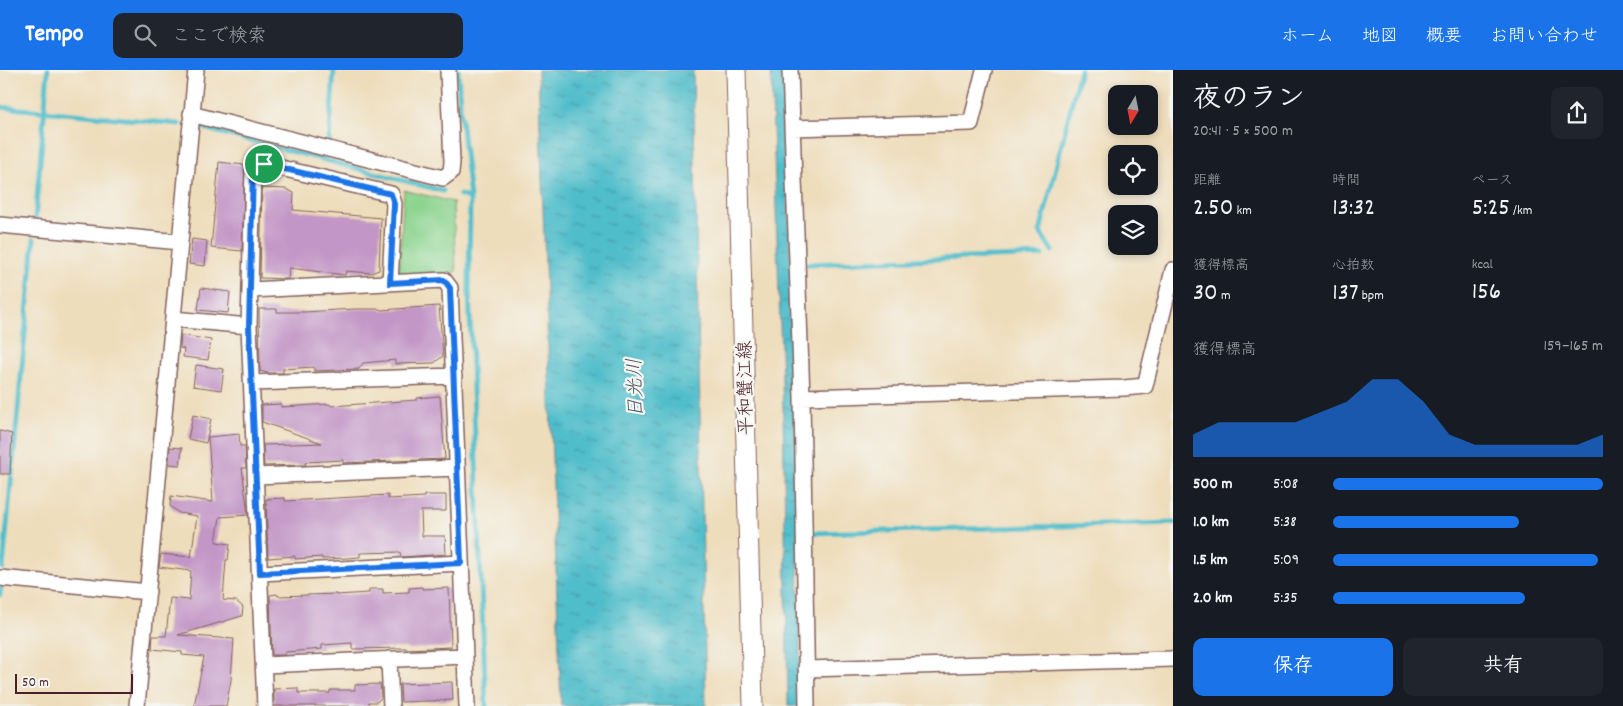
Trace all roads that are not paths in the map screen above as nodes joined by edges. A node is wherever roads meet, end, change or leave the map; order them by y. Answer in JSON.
{"nodes":[{"id":1,"x":196,"y":70,"type":"edge"},
{"id":2,"x":448,"y":70,"type":"edge"},
{"id":3,"x":736,"y":70,"type":"edge"},
{"id":4,"x":790,"y":70,"type":"edge"},
{"id":5,"x":984,"y":70,"type":"edge"},
{"id":6,"x":191,"y":114,"type":"junction"},
{"id":7,"x":792,"y":128,"type":"junction"},
{"id":8,"x":0,"y":225,"type":"edge"},
{"id":9,"x":180,"y":242,"type":"junction"},
{"id":10,"x":1173,"y":270,"type":"edge"},
{"id":11,"x":390,"y":283,"type":"junction"},
{"id":12,"x":251,"y":290,"type":"junction"},
{"id":13,"x":173,"y":319,"type":"junction"},
{"id":14,"x":249,"y":326,"type":"junction"},
{"id":15,"x":454,"y":376,"type":"junction"},
{"id":16,"x":252,"y":383,"type":"junction"},
{"id":17,"x":802,"y":397,"type":"junction"},
{"id":18,"x":458,"y":468,"type":"junction"},
{"id":19,"x":256,"y":476,"type":"junction"},
{"id":20,"x":461,"y":563,"type":"junction"},
{"id":21,"x":260,"y":573,"type":"junction"},
{"id":22,"x":0,"y":578,"type":"edge"},
{"id":23,"x":148,"y":592,"type":"junction"},
{"id":24,"x":465,"y":656,"type":"junction"},
{"id":25,"x":1173,"y":658,"type":"edge"},
{"id":26,"x":389,"y":659,"type":"junction"},
{"id":27,"x":264,"y":665,"type":"junction"},
{"id":28,"x":806,"y":669,"type":"junction"},
{"id":29,"x":137,"y":706,"type":"edge"},
{"id":30,"x":265,"y":706,"type":"edge"},
{"id":31,"x":392,"y":706,"type":"edge"},
{"id":32,"x":467,"y":706,"type":"edge"},
{"id":33,"x":753,"y":706,"type":"edge"},
{"id":34,"x":807,"y":706,"type":"edge"}],
"edges":[{"from":1,"to":6,"type":"street"},
{"from":2,"to":6,"type":"street"},
{"from":3,"to":33,"type":"main road","name":"平和蟹江線"},
{"from":4,"to":7,"type":"street"},
{"from":5,"to":7,"type":"street"},
{"from":6,"to":9,"type":"street"},
{"from":7,"to":17,"type":"street"},
{"from":8,"to":9,"type":"street"},
{"from":9,"to":13,"type":"street"},
{"from":10,"to":17,"type":"street"},
{"from":11,"to":12,"type":"street"},
{"from":11,"to":12,"type":"street"},
{"from":11,"to":15,"type":"street"},
{"from":12,"to":14,"type":"street"},
{"from":13,"to":14,"type":"street"},
{"from":13,"to":23,"type":"street"},
{"from":14,"to":16,"type":"street"},
{"from":15,"to":16,"type":"street"},
{"from":15,"to":18,"type":"street"},
{"from":16,"to":19,"type":"street"},
{"from":17,"to":28,"type":"street"},
{"from":18,"to":19,"type":"street"},
{"from":18,"to":20,"type":"street"},
{"from":19,"to":21,"type":"street"},
{"from":20,"to":21,"type":"street"},
{"from":20,"to":24,"type":"street"},
{"from":21,"to":27,"type":"street"},
{"from":22,"to":23,"type":"street"},
{"from":23,"to":29,"type":"street"},
{"from":24,"to":26,"type":"street"},
{"from":24,"to":32,"type":"street"},
{"from":25,"to":28,"type":"street"},
{"from":26,"to":27,"type":"street"},
{"from":26,"to":31,"type":"street"},
{"from":27,"to":30,"type":"street"},
{"from":28,"to":34,"type":"street"}]}
